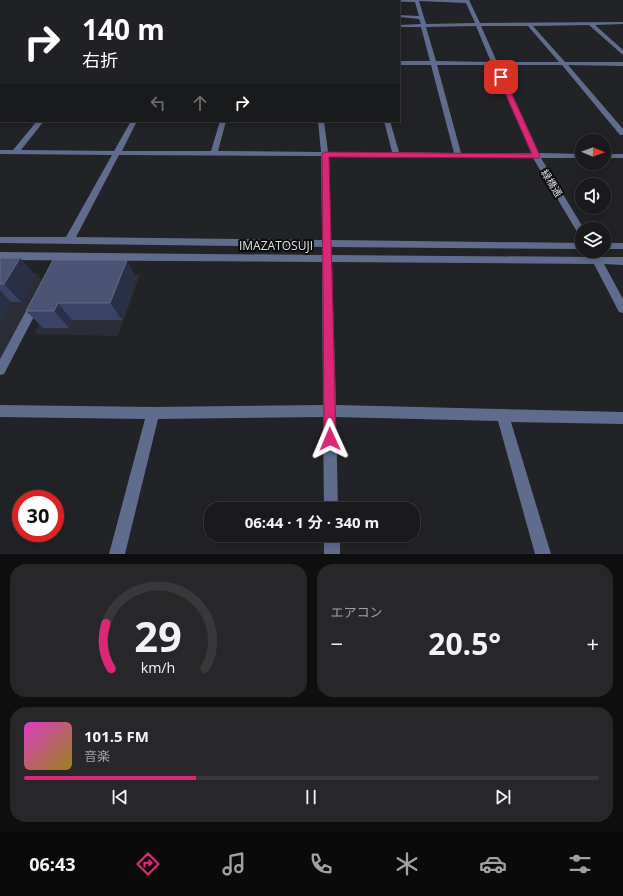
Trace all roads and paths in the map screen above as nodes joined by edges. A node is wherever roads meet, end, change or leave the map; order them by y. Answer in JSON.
{"nodes":[{"id":1,"x":375,"y":0,"type":"edge"},
{"id":2,"x":417,"y":0,"type":"edge"},
{"id":3,"x":468,"y":1,"type":"edge"},
{"id":4,"x":400,"y":16,"type":"edge"},
{"id":5,"x":421,"y":18,"type":"junction"},
{"id":6,"x":590,"y":23,"type":"junction"},
{"id":7,"x":623,"y":23,"type":"edge"},
{"id":8,"x":529,"y":24,"type":"junction"},
{"id":9,"x":400,"y":26,"type":"edge"},
{"id":10,"x":478,"y":26,"type":"junction"},
{"id":11,"x":424,"y":27,"type":"junction"},
{"id":12,"x":623,"y":53,"type":"edge"},
{"id":13,"x":400,"y":63,"type":"edge"},
{"id":14,"x":434,"y":63,"type":"junction"},
{"id":15,"x":495,"y":64,"type":"junction"},
{"id":16,"x":564,"y":64,"type":"junction"},
{"id":17,"x":623,"y":64,"type":"edge"},
{"id":18,"x":40,"y":122,"type":"edge"},
{"id":19,"x":133,"y":122,"type":"edge"},
{"id":20,"x":223,"y":122,"type":"edge"},
{"id":21,"x":321,"y":122,"type":"edge"},
{"id":22,"x":387,"y":122,"type":"edge"},
{"id":23,"x":623,"y":132,"type":"edge"},
{"id":24,"x":0,"y":152,"type":"edge"},
{"id":25,"x":15,"y":152,"type":"junction"},
{"id":26,"x":117,"y":153,"type":"junction"},
{"id":27,"x":214,"y":153,"type":"junction"},
{"id":28,"x":325,"y":154,"type":"junction"},
{"id":29,"x":396,"y":155,"type":"junction"},
{"id":30,"x":458,"y":155,"type":"junction"},
{"id":31,"x":536,"y":156,"type":"junction"},
{"id":32,"x":575,"y":156,"type":"edge"},
{"id":33,"x":611,"y":156,"type":"edge"},
{"id":34,"x":623,"y":156,"type":"edge"},
{"id":35,"x":575,"y":222,"type":"edge"},
{"id":36,"x":0,"y":240,"type":"edge"},
{"id":37,"x":69,"y":241,"type":"junction"},
{"id":38,"x":328,"y":244,"type":"junction"},
{"id":39,"x":575,"y":246,"type":"edge"},
{"id":40,"x":611,"y":246,"type":"edge"},
{"id":41,"x":623,"y":246,"type":"edge"},
{"id":42,"x":0,"y":256,"type":"edge"},
{"id":43,"x":60,"y":257,"type":"junction"},
{"id":44,"x":326,"y":258,"type":"junction"},
{"id":45,"x":595,"y":258,"type":"edge"},
{"id":46,"x":596,"y":261,"type":"junction"},
{"id":47,"x":623,"y":261,"type":"edge"},
{"id":48,"x":55,"y":267,"type":"edge"},
{"id":49,"x":40,"y":295,"type":"edge"},
{"id":50,"x":623,"y":309,"type":"edge"},
{"id":51,"x":0,"y":370,"type":"edge"},
{"id":52,"x":0,"y":411,"type":"edge"},
{"id":53,"x":330,"y":411,"type":"junction"},
{"id":54,"x":153,"y":413,"type":"junction"},
{"id":55,"x":503,"y":415,"type":"junction"},
{"id":56,"x":623,"y":418,"type":"edge"},
{"id":57,"x":332,"y":502,"type":"edge"},
{"id":58,"x":332,"y":542,"type":"edge"},
{"id":59,"x":117,"y":554,"type":"edge"},
{"id":60,"x":332,"y":554,"type":"edge"},
{"id":61,"x":543,"y":554,"type":"edge"}],
"edges":[{"from":1,"to":2,"type":"street"},
{"from":2,"to":3,"type":"street"},
{"from":2,"to":5,"type":"street"},
{"from":3,"to":10,"type":"street","name":"緑橋通"},
{"from":4,"to":5,"type":"street"},
{"from":5,"to":11,"type":"street"},
{"from":6,"to":7,"type":"street"},
{"from":6,"to":8,"type":"street"},
{"from":6,"to":12,"type":"street"},
{"from":8,"to":10,"type":"street"},
{"from":8,"to":16,"type":"street"},
{"from":9,"to":11,"type":"street"},
{"from":10,"to":11,"type":"street"},
{"from":10,"to":15,"type":"street","name":"緑橋通"},
{"from":11,"to":14,"type":"street"},
{"from":13,"to":14,"type":"street"},
{"from":14,"to":15,"type":"street"},
{"from":14,"to":30,"type":"street"},
{"from":15,"to":16,"type":"street"},
{"from":15,"to":31,"type":"street","name":"緑橋通"},
{"from":16,"to":17,"type":"street"},
{"from":16,"to":23,"type":"street"},
{"from":18,"to":25,"type":"street"},
{"from":19,"to":26,"type":"street"},
{"from":20,"to":27,"type":"street"},
{"from":21,"to":28,"type":"street"},
{"from":22,"to":29,"type":"street"},
{"from":24,"to":25,"type":"street"},
{"from":25,"to":26,"type":"street"},
{"from":26,"to":27,"type":"street"},
{"from":26,"to":37,"type":"street"},
{"from":27,"to":28,"type":"street"},
{"from":28,"to":29,"type":"street"},
{"from":28,"to":38,"type":"street"},
{"from":29,"to":30,"type":"street"},
{"from":30,"to":31,"type":"street"},
{"from":31,"to":32,"type":"street"},
{"from":31,"to":35,"type":"street","name":"緑橋通"},
{"from":33,"to":34,"type":"street"},
{"from":36,"to":37,"type":"street","name":"IMAZATOSUJI"},
{"from":37,"to":38,"type":"street","name":"IMAZATOSUJI"},
{"from":38,"to":39,"type":"street","name":"IMAZATOSUJI"},
{"from":38,"to":44,"type":"street"},
{"from":40,"to":41,"type":"street"},
{"from":42,"to":43,"type":"street","name":"IMAZATOSUJI"},
{"from":43,"to":44,"type":"street","name":"IMAZATOSUJI"},
{"from":43,"to":48,"type":"street"},
{"from":44,"to":46,"type":"street","name":"IMAZATOSUJI"},
{"from":44,"to":53,"type":"street"},
{"from":45,"to":46,"type":"street"},
{"from":46,"to":47,"type":"street","name":"IMAZATOSUJI"},
{"from":46,"to":50,"type":"street"},
{"from":49,"to":51,"type":"street"},
{"from":52,"to":54,"type":"street"},
{"from":53,"to":54,"type":"street"},
{"from":53,"to":55,"type":"street"},
{"from":53,"to":57,"type":"street"},
{"from":54,"to":59,"type":"street"},
{"from":55,"to":56,"type":"street"},
{"from":55,"to":61,"type":"street"},
{"from":58,"to":60,"type":"street"}]}
